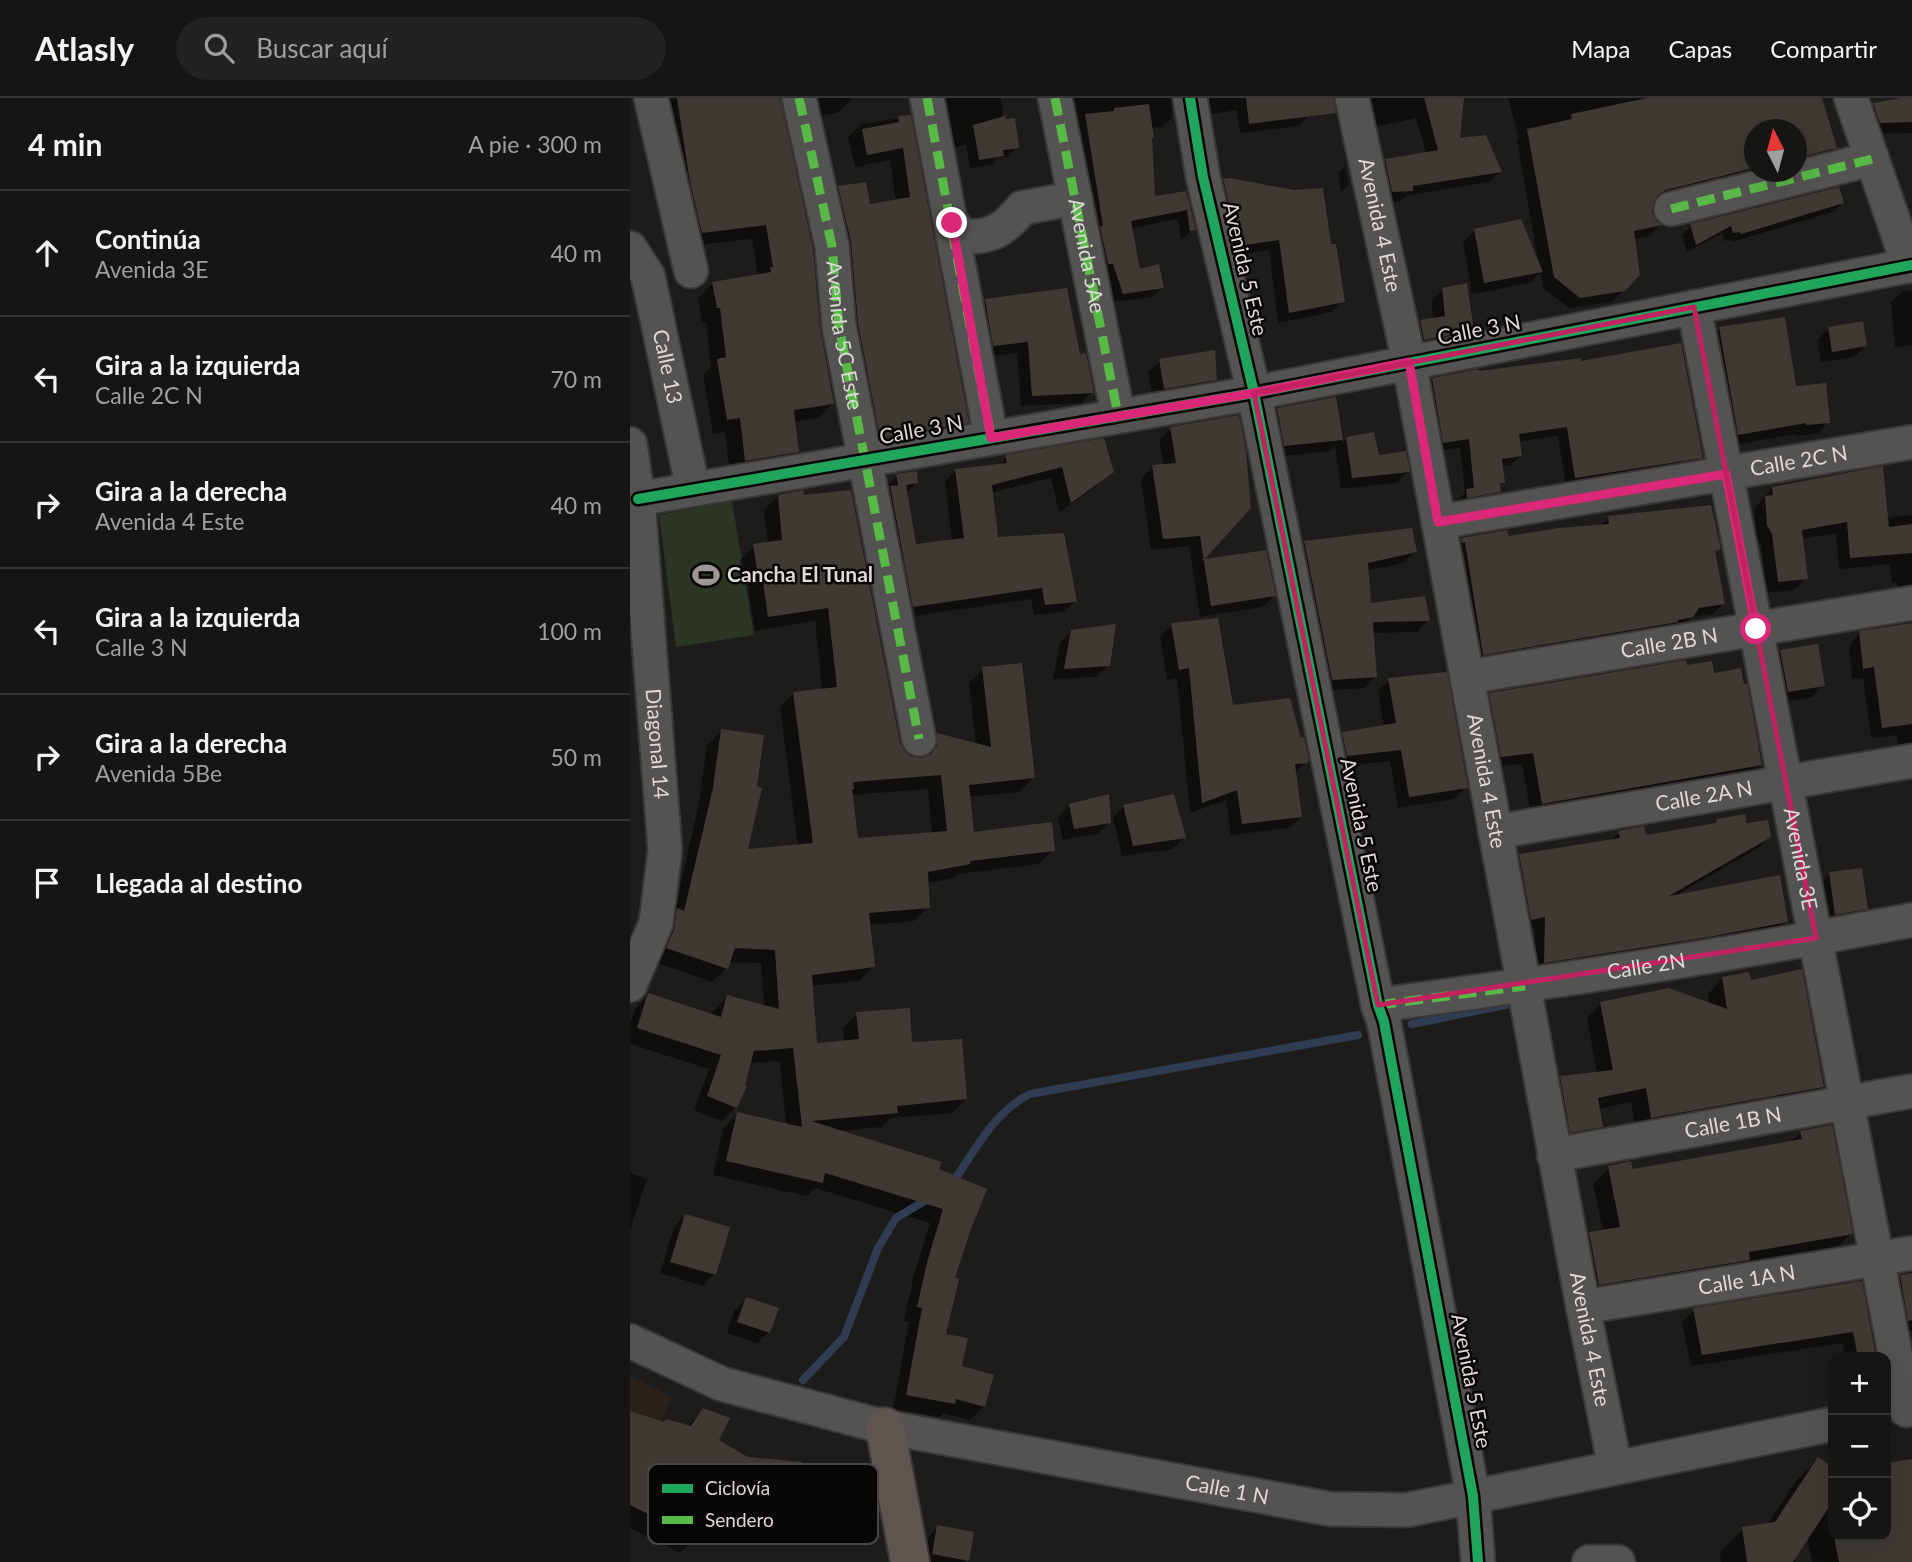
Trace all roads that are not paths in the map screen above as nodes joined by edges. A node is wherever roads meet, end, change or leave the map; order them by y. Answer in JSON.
{"nodes":[{"id":1,"x":651,"y":98,"type":"edge"},
{"id":2,"x":799,"y":98,"type":"edge"},
{"id":3,"x":927,"y":98,"type":"edge"},
{"id":4,"x":1055,"y":98,"type":"edge"},
{"id":5,"x":1190,"y":98,"type":"edge"},
{"id":6,"x":1352,"y":98,"type":"edge"},
{"id":7,"x":1852,"y":98,"type":"edge"},
{"id":8,"x":1872,"y":159,"type":"junction"},
{"id":9,"x":1075,"y":198,"type":"junction"},
{"id":10,"x":1671,"y":209,"type":"dead end"},
{"id":11,"x":1902,"y":211,"type":"edge"},
{"id":12,"x":952,"y":223,"type":"junction"},
{"id":13,"x":630,"y":248,"type":"edge"},
{"id":14,"x":1910,"y":265,"type":"edge"},
{"id":15,"x":691,"y":271,"type":"dead end"},
{"id":16,"x":639,"y":276,"type":"edge"},
{"id":17,"x":1694,"y":307,"type":"junction"},
{"id":18,"x":1409,"y":362,"type":"junction"},
{"id":19,"x":1254,"y":393,"type":"junction"},
{"id":20,"x":1118,"y":415,"type":"junction"},
{"id":21,"x":991,"y":438,"type":"junction"},
{"id":22,"x":1912,"y":442,"type":"edge"},
{"id":23,"x":630,"y":444,"type":"edge"},
{"id":24,"x":864,"y":459,"type":"junction"},
{"id":25,"x":1726,"y":474,"type":"junction"},
{"id":26,"x":693,"y":489,"type":"junction"},
{"id":27,"x":638,"y":499,"type":"junction"},
{"id":28,"x":1438,"y":522,"type":"junction"},
{"id":29,"x":1912,"y":603,"type":"edge"},
{"id":30,"x":1756,"y":629,"type":"junction"},
{"id":31,"x":1467,"y":677,"type":"junction"},
{"id":32,"x":919,"y":739,"type":"dead end"},
{"id":33,"x":1912,"y":761,"type":"edge"},
{"id":34,"x":1786,"y":783,"type":"junction"},
{"id":35,"x":1495,"y":832,"type":"junction"},
{"id":36,"x":1912,"y":920,"type":"edge"},
{"id":37,"x":1816,"y":939,"type":"junction"},
{"id":38,"x":630,"y":985,"type":"edge"},
{"id":39,"x":1524,"y":986,"type":"junction"},
{"id":40,"x":1378,"y":1005,"type":"junction"},
{"id":41,"x":1912,"y":1091,"type":"edge"},
{"id":42,"x":1848,"y":1104,"type":"junction"},
{"id":43,"x":1554,"y":1155,"type":"junction"},
{"id":44,"x":1912,"y":1253,"type":"edge"},
{"id":45,"x":1878,"y":1260,"type":"junction"},
{"id":46,"x":1583,"y":1307,"type":"junction"},
{"id":47,"x":630,"y":1341,"type":"edge"},
{"id":48,"x":1901,"y":1411,"type":"edge"},
{"id":49,"x":1828,"y":1425,"type":"edge"},
{"id":50,"x":885,"y":1427,"type":"junction"},
{"id":51,"x":1615,"y":1467,"type":"junction"},
{"id":52,"x":1473,"y":1496,"type":"junction"},
{"id":53,"x":910,"y":1562,"type":"edge"},
{"id":54,"x":1478,"y":1562,"type":"edge"},
{"id":55,"x":1589,"y":1562,"type":"edge"},
{"id":56,"x":1618,"y":1562,"type":"edge"}],
"edges":[{"from":1,"to":15,"type":"street"},
{"from":2,"to":24,"type":"street","name":"Avenida 5C Este"},
{"from":3,"to":12,"type":"street"},
{"from":4,"to":9,"type":"street","name":"Avenida 5Ae"},
{"from":5,"to":19,"type":"street","name":"Avenida 5 Este"},
{"from":6,"to":18,"type":"street","name":"Avenida 4 Este"},
{"from":7,"to":8,"type":"street"},
{"from":8,"to":10,"type":"street"},
{"from":8,"to":11,"type":"street"},
{"from":9,"to":12,"type":"street"},
{"from":9,"to":20,"type":"street","name":"Avenida 5Ae"},
{"from":11,"to":14,"type":"street"},
{"from":12,"to":21,"type":"street"},
{"from":13,"to":16,"type":"street","name":"Calle 13"},
{"from":14,"to":17,"type":"street","name":"Calle 3 N"},
{"from":16,"to":26,"type":"street","name":"Calle 13"},
{"from":17,"to":18,"type":"street","name":"Calle 3 N"},
{"from":17,"to":25,"type":"street","name":"Avenida 3E"},
{"from":18,"to":19,"type":"street","name":"Calle 3 N"},
{"from":18,"to":28,"type":"street","name":"Avenida 4 Este"},
{"from":19,"to":20,"type":"street","name":"Calle 3 N"},
{"from":19,"to":40,"type":"street","name":"Avenida 5 Este"},
{"from":20,"to":21,"type":"street","name":"Calle 3 N"},
{"from":21,"to":24,"type":"street","name":"Calle 3 N"},
{"from":22,"to":25,"type":"street","name":"Calle 2C N"},
{"from":23,"to":27,"type":"street"},
{"from":24,"to":26,"type":"street","name":"Calle 3 N"},
{"from":24,"to":32,"type":"street","name":"Avenida 5C Este"},
{"from":25,"to":28,"type":"street","name":"Calle 2C N"},
{"from":25,"to":30,"type":"street","name":"Avenida 3E"},
{"from":26,"to":27,"type":"street","name":"Calle 3 N"},
{"from":27,"to":38,"type":"street","name":"Diagonal 14"},
{"from":28,"to":31,"type":"street","name":"Avenida 4 Este"},
{"from":29,"to":30,"type":"street","name":"Calle 2B N"},
{"from":30,"to":31,"type":"street","name":"Calle 2B N"},
{"from":30,"to":34,"type":"street","name":"Avenida 3E"},
{"from":31,"to":35,"type":"street","name":"Avenida 4 Este"},
{"from":33,"to":34,"type":"street","name":"Calle 2A N"},
{"from":34,"to":35,"type":"street","name":"Calle 2A N"},
{"from":34,"to":37,"type":"street","name":"Avenida 3E"},
{"from":35,"to":39,"type":"street","name":"Avenida 4 Este"},
{"from":36,"to":37,"type":"street","name":"Calle 2N"},
{"from":37,"to":39,"type":"street","name":"Calle 2N"},
{"from":37,"to":42,"type":"street","name":"Avenida 3E"},
{"from":39,"to":40,"type":"street","name":"Calle 2N"},
{"from":39,"to":43,"type":"street","name":"Avenida 4 Este"},
{"from":40,"to":52,"type":"street","name":"Avenida 5 Este"},
{"from":41,"to":42,"type":"street","name":"Calle 1B N"},
{"from":42,"to":43,"type":"street","name":"Calle 1B N"},
{"from":42,"to":45,"type":"street","name":"Avenida 3E"},
{"from":43,"to":46,"type":"street","name":"Avenida 4 Este"},
{"from":44,"to":45,"type":"street","name":"Calle 1A N"},
{"from":45,"to":46,"type":"street","name":"Calle 1A N"},
{"from":45,"to":48,"type":"street","name":"Avenida 3E"},
{"from":46,"to":51,"type":"street","name":"Avenida 4 Este"},
{"from":47,"to":50,"type":"street","name":"Calle 1 N"},
{"from":49,"to":51,"type":"street","name":"Calle 1 N"},
{"from":50,"to":52,"type":"street","name":"Calle 1 N"},
{"from":50,"to":53,"type":"main road"},
{"from":51,"to":52,"type":"street","name":"Calle 1 N"},
{"from":52,"to":54,"type":"street","name":"Avenida 5 Este"},
{"from":55,"to":56,"type":"street"}]}
